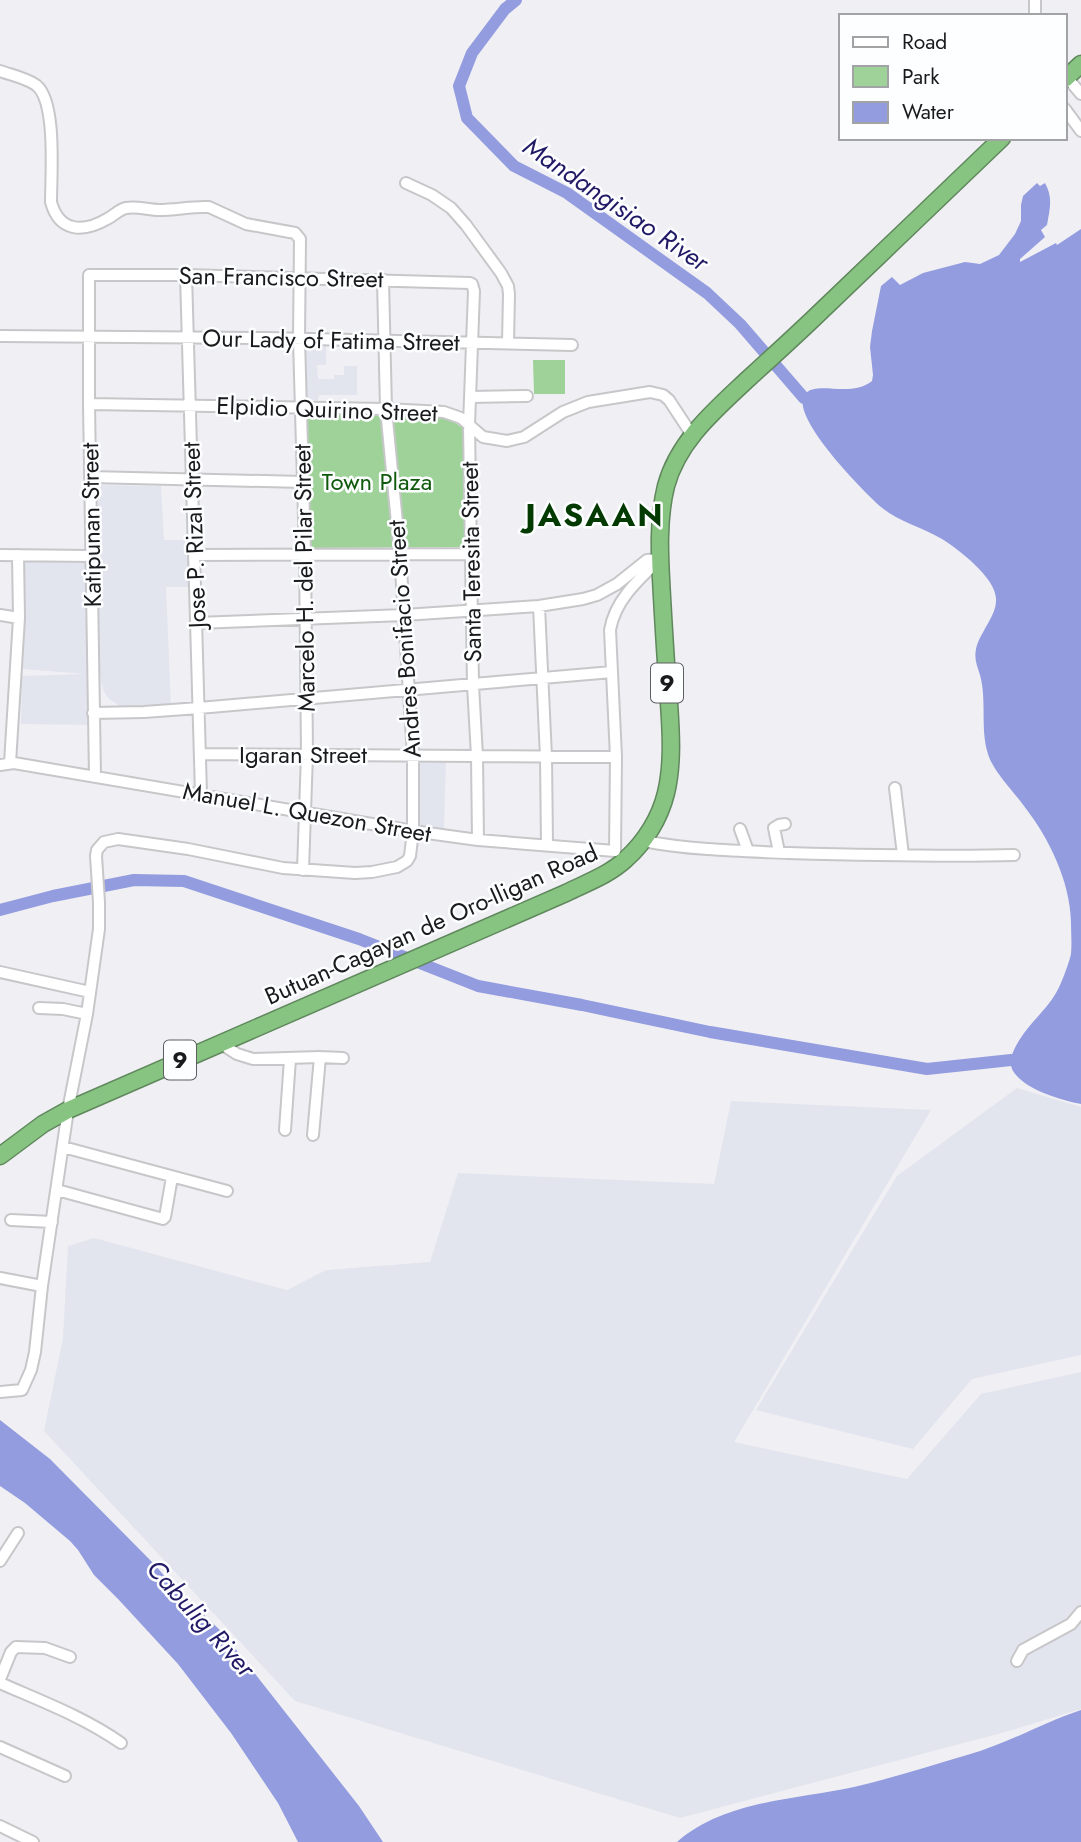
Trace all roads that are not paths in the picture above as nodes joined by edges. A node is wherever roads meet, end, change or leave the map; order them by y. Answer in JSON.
{"nodes":[{"id":1,"x":1081,"y":64,"type":"edge"},
{"id":2,"x":0,"y":71,"type":"edge"},
{"id":3,"x":1067,"y":76,"type":"edge"},
{"id":4,"x":1067,"y":78,"type":"edge"},
{"id":5,"x":1081,"y":94,"type":"edge"},
{"id":6,"x":1067,"y":112,"type":"edge"},
{"id":7,"x":1081,"y":131,"type":"edge"},
{"id":8,"x":1000,"y":140,"type":"edge"},
{"id":9,"x":406,"y":183,"type":"dead end"},
{"id":10,"x":89,"y":275,"type":"joint"},
{"id":11,"x":186,"y":275,"type":"junction"},
{"id":12,"x":300,"y":278,"type":"junction"},
{"id":13,"x":383,"y":280,"type":"junction"},
{"id":14,"x":472,"y":284,"type":"joint"},
{"id":15,"x":0,"y":336,"type":"edge"},
{"id":16,"x":89,"y":337,"type":"junction"},
{"id":17,"x":189,"y":338,"type":"junction"},
{"id":18,"x":299,"y":339,"type":"junction"},
{"id":19,"x":384,"y":340,"type":"junction"},
{"id":20,"x":472,"y":343,"type":"junction"},
{"id":21,"x":508,"y":343,"type":"junction"},
{"id":22,"x":572,"y":345,"type":"dead end"},
{"id":23,"x":527,"y":396,"type":"dead end"},
{"id":24,"x":470,"y":397,"type":"junction"},
{"id":25,"x":89,"y":404,"type":"junction"},
{"id":26,"x":191,"y":405,"type":"junction"},
{"id":27,"x":301,"y":407,"type":"junction"},
{"id":28,"x":386,"y":409,"type":"junction"},
{"id":29,"x":468,"y":425,"type":"junction"},
{"id":30,"x":692,"y":435,"type":"junction"},
{"id":31,"x":90,"y":477,"type":"junction"},
{"id":32,"x":192,"y":480,"type":"junction"},
{"id":33,"x":303,"y":482,"type":"junction"},
{"id":34,"x":305,"y":554,"type":"junction"},
{"id":35,"x":400,"y":554,"type":"junction"},
{"id":36,"x":471,"y":554,"type":"junction"},
{"id":37,"x":0,"y":555,"type":"edge"},
{"id":38,"x":18,"y":555,"type":"junction"},
{"id":39,"x":195,"y":555,"type":"junction"},
{"id":40,"x":92,"y":556,"type":"junction"},
{"id":41,"x":660,"y":559,"type":"junction"},
{"id":42,"x":642,"y":576,"type":"junction"},
{"id":43,"x":661,"y":584,"type":"junction"},
{"id":44,"x":539,"y":606,"type":"junction"},
{"id":45,"x":471,"y":611,"type":"junction"},
{"id":46,"x":0,"y":615,"type":"edge"},
{"id":47,"x":404,"y":615,"type":"junction"},
{"id":48,"x":19,"y":618,"type":"junction"},
{"id":49,"x":305,"y":619,"type":"junction"},
{"id":50,"x":197,"y":623,"type":"junction"},
{"id":51,"x":612,"y":672,"type":"junction"},
{"id":52,"x":542,"y":679,"type":"junction"},
{"id":53,"x":473,"y":685,"type":"junction"},
{"id":54,"x":410,"y":691,"type":"junction"},
{"id":55,"x":306,"y":699,"type":"junction"},
{"id":56,"x":199,"y":708,"type":"junction"},
{"id":57,"x":93,"y":713,"type":"junction"},
{"id":58,"x":201,"y":754,"type":"junction"},
{"id":59,"x":307,"y":754,"type":"junction"},
{"id":60,"x":413,"y":755,"type":"junction"},
{"id":61,"x":477,"y":756,"type":"junction"},
{"id":62,"x":546,"y":757,"type":"junction"},
{"id":63,"x":616,"y":757,"type":"junction"},
{"id":64,"x":5,"y":764,"type":"edge"},
{"id":65,"x":95,"y":776,"type":"junction"},
{"id":66,"x":895,"y":788,"type":"dead end"},
{"id":67,"x":201,"y":794,"type":"junction"},
{"id":68,"x":306,"y":813,"type":"junction"},
{"id":69,"x":785,"y":824,"type":"dead end"},
{"id":70,"x":740,"y":829,"type":"dead end"},
{"id":71,"x":413,"y":831,"type":"junction"},
{"id":72,"x":478,"y":840,"type":"junction"},
{"id":73,"x":643,"y":841,"type":"junction"},
{"id":74,"x":547,"y":844,"type":"junction"},
{"id":75,"x":748,"y":852,"type":"junction"},
{"id":76,"x":779,"y":852,"type":"junction"},
{"id":77,"x":904,"y":855,"type":"junction"},
{"id":78,"x":1014,"y":855,"type":"dead end"},
{"id":79,"x":620,"y":856,"type":"junction"},
{"id":80,"x":303,"y":870,"type":"junction"},
{"id":81,"x":0,"y":972,"type":"edge"},
{"id":82,"x":90,"y":992,"type":"junction"},
{"id":83,"x":39,"y":1008,"type":"dead end"},
{"id":84,"x":87,"y":1014,"type":"junction"},
{"id":85,"x":220,"y":1043,"type":"junction"},
{"id":86,"x":320,"y":1057,"type":"junction"},
{"id":87,"x":343,"y":1058,"type":"dead end"},
{"id":88,"x":290,"y":1059,"type":"junction"},
{"id":89,"x":68,"y":1110,"type":"junction"},
{"id":90,"x":285,"y":1130,"type":"dead end"},
{"id":91,"x":313,"y":1135,"type":"dead end"},
{"id":92,"x":63,"y":1147,"type":"junction"},
{"id":93,"x":3,"y":1148,"type":"edge"},
{"id":94,"x":172,"y":1177,"type":"junction"},
{"id":95,"x":57,"y":1190,"type":"junction"},
{"id":96,"x":228,"y":1191,"type":"dead end"},
{"id":97,"x":11,"y":1220,"type":"dead end"},
{"id":98,"x":52,"y":1222,"type":"junction"},
{"id":99,"x":0,"y":1278,"type":"edge"},
{"id":100,"x":43,"y":1286,"type":"junction"},
{"id":101,"x":0,"y":1392,"type":"edge"},
{"id":102,"x":18,"y":1533,"type":"dead end"},
{"id":103,"x":0,"y":1561,"type":"edge"},
{"id":104,"x":1081,"y":1612,"type":"edge"},
{"id":105,"x":69,"y":1657,"type":"dead end"},
{"id":106,"x":1017,"y":1661,"type":"dead end"},
{"id":107,"x":0,"y":1681,"type":"edge"},
{"id":108,"x":121,"y":1743,"type":"dead end"},
{"id":109,"x":0,"y":1746,"type":"edge"},
{"id":110,"x":65,"y":1776,"type":"dead end"},
{"id":111,"x":0,"y":1826,"type":"edge"},
{"id":112,"x":33,"y":1842,"type":"edge"}],
"edges":[{"from":1,"to":3,"type":"highway"},
{"from":2,"to":12,"type":"street","name":"Marcelo H. del Pilar Street"},
{"from":4,"to":5,"type":"street"},
{"from":6,"to":7,"type":"street"},
{"from":8,"to":30,"type":"highway","name":"Butuan-Cagayan de Oro-Iligan Road","number":"9"},
{"from":9,"to":21,"type":"street"},
{"from":10,"to":11,"type":"street","name":"San Francisco Street"},
{"from":10,"to":16,"type":"street","name":"Katipunan Street"},
{"from":11,"to":12,"type":"street","name":"San Francisco Street"},
{"from":11,"to":17,"type":"street","name":"Jose P. Rizal Street"},
{"from":12,"to":13,"type":"street","name":"San Francisco Street"},
{"from":12,"to":18,"type":"street","name":"Marcelo H. del Pilar Street"},
{"from":13,"to":14,"type":"street","name":"San Francisco Street"},
{"from":13,"to":19,"type":"street","name":"Andres Bonifacio Street"},
{"from":14,"to":20,"type":"street","name":"Santa Teresita Street"},
{"from":15,"to":16,"type":"street","name":"Our Lady of Fatima Street"},
{"from":16,"to":17,"type":"street","name":"Our Lady of Fatima Street"},
{"from":16,"to":25,"type":"street","name":"Katipunan Street"},
{"from":17,"to":18,"type":"street","name":"Our Lady of Fatima Street"},
{"from":17,"to":26,"type":"street","name":"Jose P. Rizal Street"},
{"from":18,"to":19,"type":"street","name":"Our Lady of Fatima Street"},
{"from":18,"to":27,"type":"street","name":"Marcelo H. del Pilar Street"},
{"from":19,"to":20,"type":"street","name":"Our Lady of Fatima Street"},
{"from":19,"to":28,"type":"street","name":"Andres Bonifacio Street"},
{"from":20,"to":21,"type":"street","name":"Our Lady of Fatima Street"},
{"from":20,"to":24,"type":"street","name":"Santa Teresita Street"},
{"from":21,"to":22,"type":"street","name":"Our Lady of Fatima Street"},
{"from":23,"to":24,"type":"street"},
{"from":24,"to":29,"type":"street","name":"Santa Teresita Street"},
{"from":25,"to":26,"type":"street","name":"Elpidio Quirino Street"},
{"from":25,"to":31,"type":"street","name":"Katipunan Street"},
{"from":26,"to":27,"type":"street","name":"Elpidio Quirino Street"},
{"from":26,"to":32,"type":"street","name":"Jose P. Rizal Street"},
{"from":27,"to":28,"type":"street","name":"Elpidio Quirino Street"},
{"from":27,"to":33,"type":"street","name":"Marcelo H. del Pilar Street"},
{"from":28,"to":29,"type":"street","name":"Elpidio Quirino Street"},
{"from":28,"to":35,"type":"street","name":"Andres Bonifacio Street"},
{"from":29,"to":30,"type":"street","name":"Elpidio Quirino Street"},
{"from":29,"to":36,"type":"street","name":"Santa Teresita Street"},
{"from":30,"to":41,"type":"highway","name":"Butuan-Cagayan de Oro-Iligan Road","number":"9"},
{"from":31,"to":32,"type":"street"},
{"from":31,"to":40,"type":"street","name":"Katipunan Street"},
{"from":32,"to":33,"type":"street"},
{"from":32,"to":39,"type":"street","name":"Jose P. Rizal Street"},
{"from":33,"to":34,"type":"street","name":"Marcelo H. del Pilar Street"},
{"from":34,"to":35,"type":"street"},
{"from":34,"to":39,"type":"street"},
{"from":34,"to":49,"type":"street","name":"Marcelo H. del Pilar Street"},
{"from":35,"to":36,"type":"street"},
{"from":35,"to":47,"type":"street","name":"Andres Bonifacio Street"},
{"from":36,"to":45,"type":"street","name":"Santa Teresita Street"},
{"from":37,"to":38,"type":"street"},
{"from":38,"to":40,"type":"street"},
{"from":38,"to":48,"type":"street"},
{"from":39,"to":50,"type":"street","name":"Jose P. Rizal Street"},
{"from":40,"to":57,"type":"street","name":"Katipunan Street"},
{"from":41,"to":42,"type":"street"},
{"from":41,"to":43,"type":"highway","name":"Butuan-Cagayan de Oro-Iligan Road","number":"9"},
{"from":41,"to":44,"type":"street"},
{"from":42,"to":43,"type":"street"},
{"from":42,"to":51,"type":"street"},
{"from":43,"to":73,"type":"highway","name":"Butuan-Cagayan de Oro-Iligan Road","number":"9"},
{"from":44,"to":45,"type":"street"},
{"from":44,"to":52,"type":"street"},
{"from":45,"to":47,"type":"street"},
{"from":45,"to":53,"type":"street","name":"Santa Teresita Street"},
{"from":46,"to":48,"type":"street"},
{"from":47,"to":49,"type":"street"},
{"from":47,"to":54,"type":"street","name":"Andres Bonifacio Street"},
{"from":48,"to":64,"type":"street"},
{"from":49,"to":50,"type":"street"},
{"from":49,"to":55,"type":"street","name":"Marcelo H. del Pilar Street"},
{"from":50,"to":56,"type":"street","name":"Jose P. Rizal Street"},
{"from":51,"to":52,"type":"street"},
{"from":51,"to":63,"type":"street"},
{"from":52,"to":53,"type":"street"},
{"from":52,"to":62,"type":"street"},
{"from":53,"to":54,"type":"street"},
{"from":53,"to":61,"type":"street","name":"Santa Teresita Street"},
{"from":54,"to":55,"type":"street"},
{"from":54,"to":60,"type":"street","name":"Andres Bonifacio Street"},
{"from":55,"to":56,"type":"street"},
{"from":55,"to":59,"type":"street","name":"Marcelo H. del Pilar Street"},
{"from":56,"to":57,"type":"street"},
{"from":56,"to":58,"type":"street","name":"Jose P. Rizal Street"},
{"from":57,"to":65,"type":"street","name":"Katipunan Street"},
{"from":58,"to":59,"type":"street","name":"Igaran Street"},
{"from":58,"to":67,"type":"street","name":"Jose P. Rizal Street"},
{"from":59,"to":60,"type":"street","name":"Igaran Street"},
{"from":59,"to":68,"type":"street","name":"Marcelo H. del Pilar Street"},
{"from":60,"to":61,"type":"street","name":"Igaran Street"},
{"from":60,"to":71,"type":"street","name":"Andres Bonifacio Street"},
{"from":61,"to":62,"type":"street","name":"Igaran Street"},
{"from":61,"to":72,"type":"street","name":"Santa Teresita Street"},
{"from":62,"to":63,"type":"street","name":"Igaran Street"},
{"from":62,"to":74,"type":"street"},
{"from":63,"to":79,"type":"street"},
{"from":64,"to":65,"type":"street","name":"Manuel L. Quezon Street"},
{"from":65,"to":67,"type":"street","name":"Manuel L. Quezon Street"},
{"from":66,"to":77,"type":"street"},
{"from":67,"to":68,"type":"street","name":"Manuel L. Quezon Street"},
{"from":68,"to":71,"type":"street","name":"Manuel L. Quezon Street"},
{"from":68,"to":80,"type":"street","name":"Marcelo H. del Pilar Street"},
{"from":69,"to":76,"type":"street"},
{"from":70,"to":75,"type":"street"},
{"from":71,"to":72,"type":"street","name":"Manuel L. Quezon Street"},
{"from":71,"to":80,"type":"street","name":"Andres Bonifacio Street"},
{"from":72,"to":74,"type":"street","name":"Manuel L. Quezon Street"},
{"from":73,"to":75,"type":"street"},
{"from":73,"to":79,"type":"highway","name":"Butuan-Cagayan de Oro-Iligan Road","number":"9"},
{"from":74,"to":79,"type":"street","name":"Manuel L. Quezon Street"},
{"from":75,"to":76,"type":"street"},
{"from":76,"to":77,"type":"street"},
{"from":77,"to":78,"type":"street"},
{"from":79,"to":85,"type":"highway","name":"Butuan-Cagayan de Oro-Iligan Road","number":"9"},
{"from":80,"to":82,"type":"street","name":"Andres Bonifacio Street"},
{"from":81,"to":82,"type":"street"},
{"from":82,"to":84,"type":"street"},
{"from":83,"to":84,"type":"street"},
{"from":84,"to":89,"type":"street"},
{"from":85,"to":88,"type":"street"},
{"from":85,"to":89,"type":"highway","name":"Butuan-Cagayan de Oro-Iligan Road","number":"9"},
{"from":86,"to":87,"type":"street"},
{"from":86,"to":88,"type":"street"},
{"from":86,"to":91,"type":"street"},
{"from":88,"to":90,"type":"street"},
{"from":89,"to":92,"type":"street"},
{"from":89,"to":93,"type":"highway","name":"Butuan-Cagayan de Oro-Iligan Road","number":"9"},
{"from":92,"to":94,"type":"street"},
{"from":92,"to":95,"type":"street"},
{"from":94,"to":95,"type":"street"},
{"from":94,"to":96,"type":"street"},
{"from":95,"to":98,"type":"street"},
{"from":97,"to":98,"type":"street"},
{"from":98,"to":100,"type":"street"},
{"from":99,"to":100,"type":"street"},
{"from":100,"to":101,"type":"street"},
{"from":102,"to":103,"type":"street"},
{"from":104,"to":106,"type":"street"},
{"from":105,"to":107,"type":"street"},
{"from":107,"to":108,"type":"street"},
{"from":109,"to":110,"type":"street"},
{"from":111,"to":112,"type":"street"}]}
